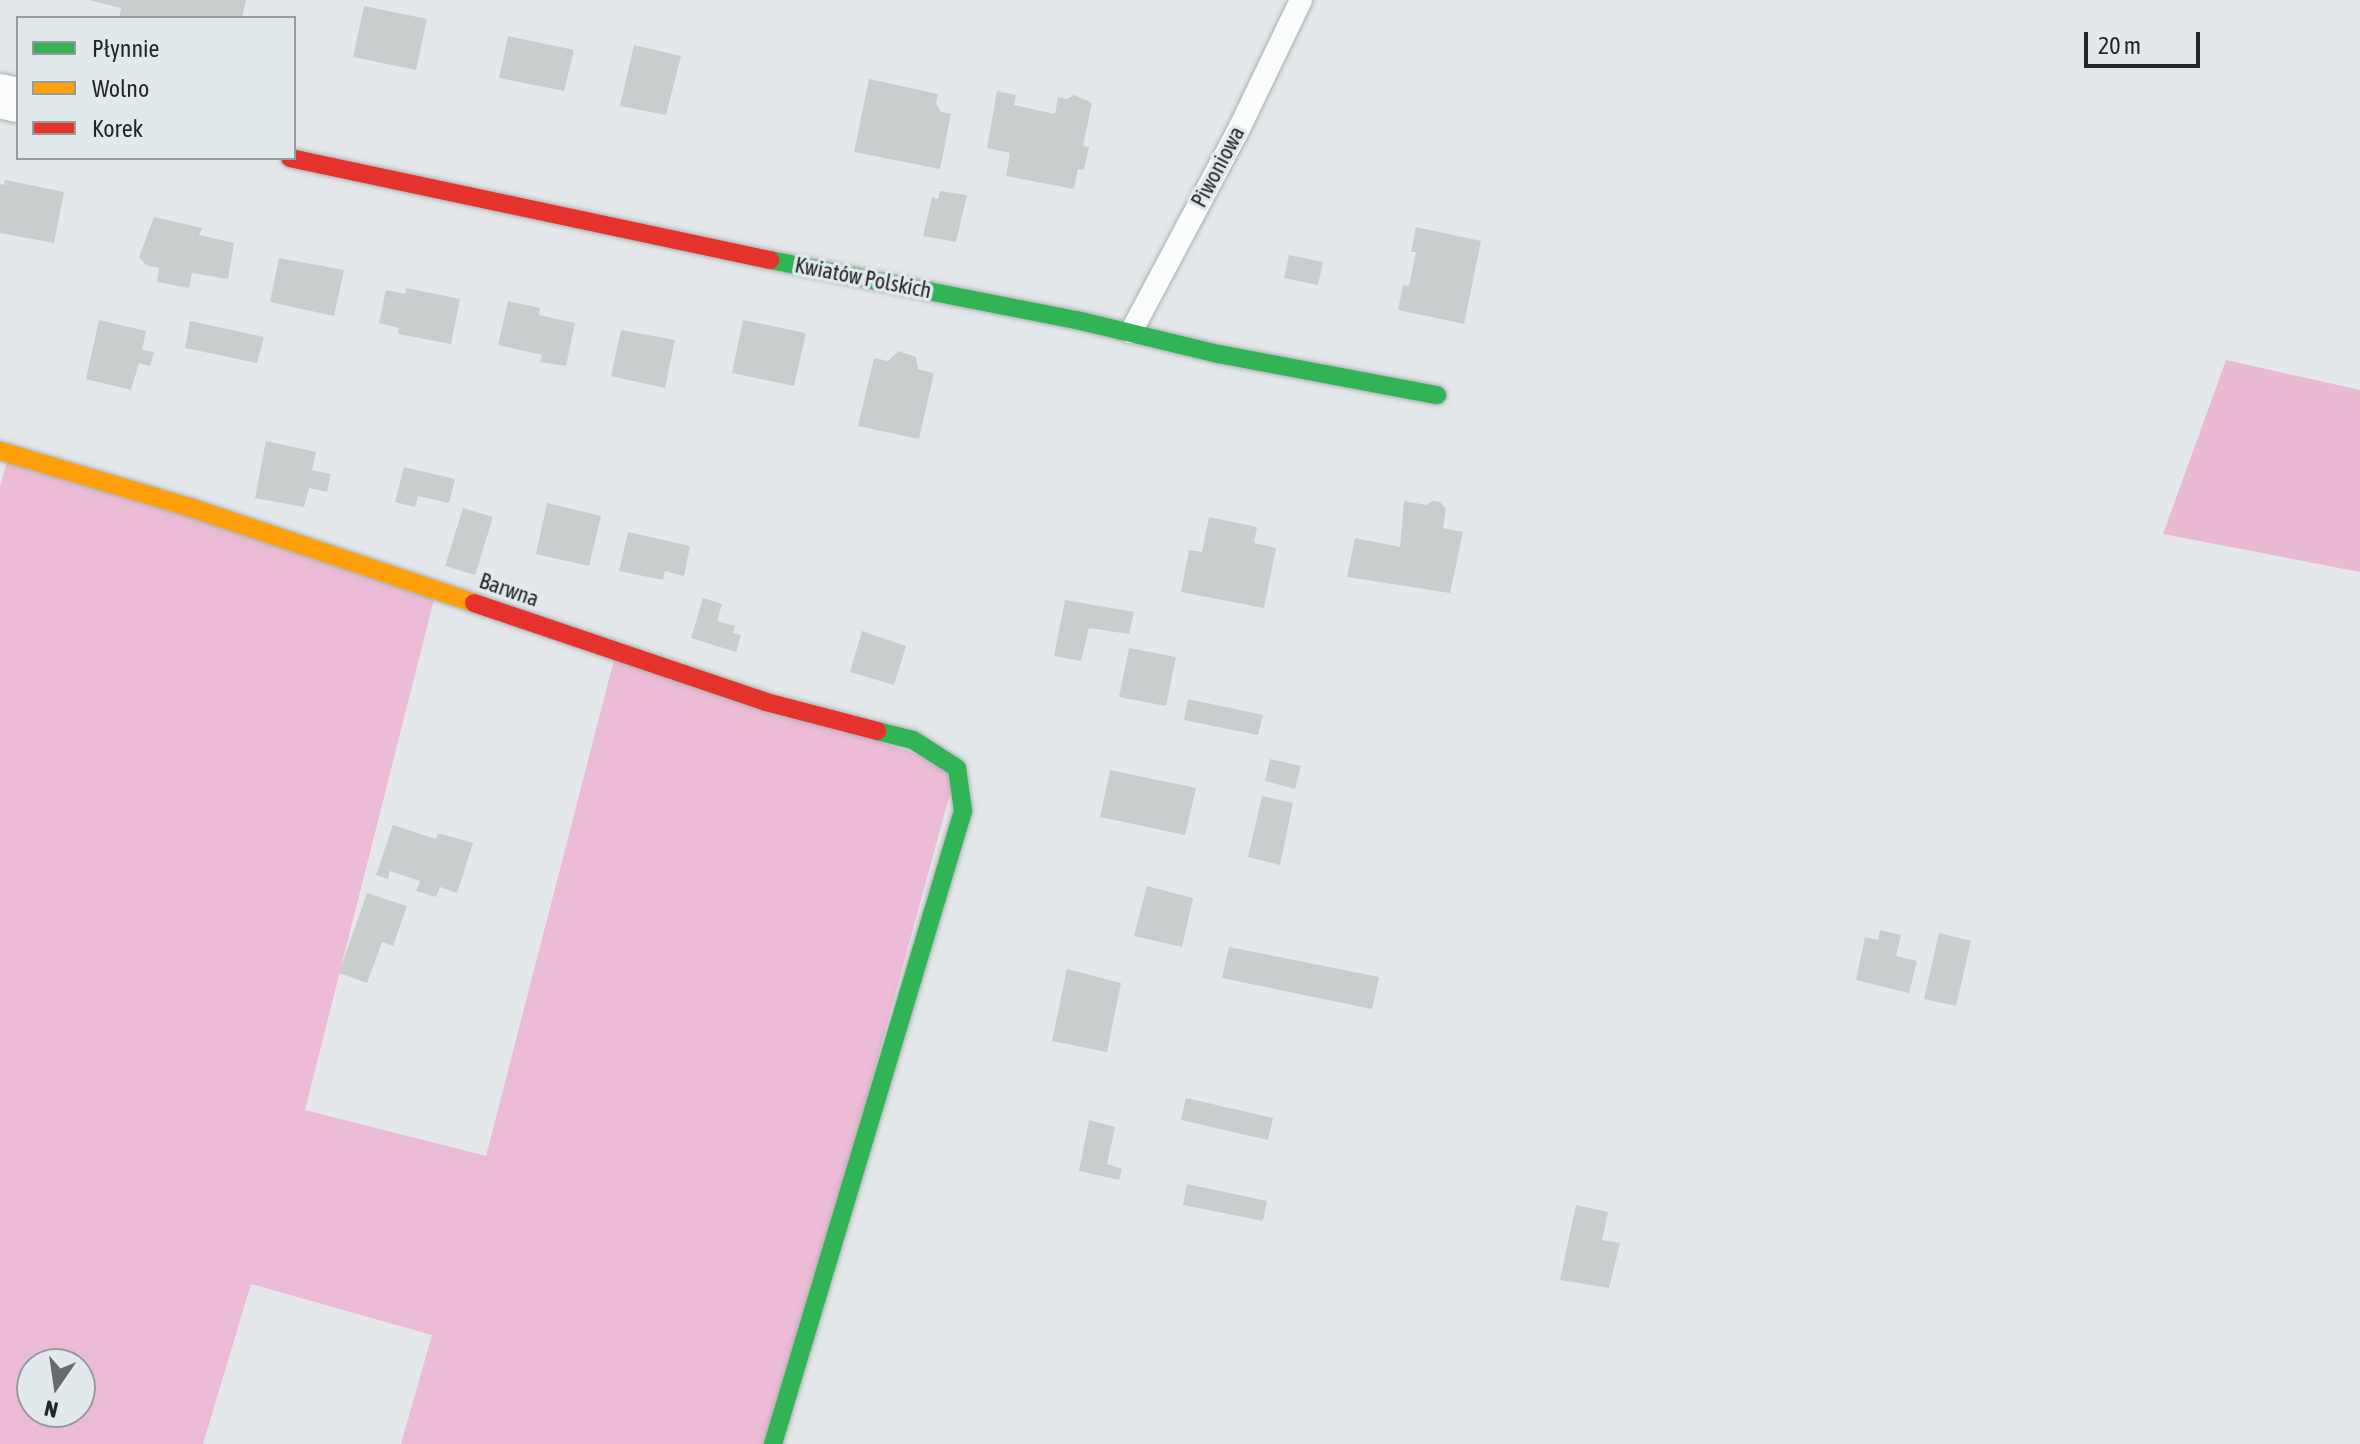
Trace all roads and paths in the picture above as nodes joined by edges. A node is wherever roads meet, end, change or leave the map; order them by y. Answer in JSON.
{"nodes":[{"id":1,"x":1301,"y":0,"type":"edge"},
{"id":2,"x":296,"y":159,"type":"edge"},
{"id":3,"x":1131,"y":332,"type":"junction"},
{"id":4,"x":1437,"y":395,"type":"dead end"},
{"id":5,"x":0,"y":451,"type":"edge"},
{"id":6,"x":773,"y":1444,"type":"edge"}],
"edges":[{"from":1,"to":3,"type":"lane","name":"Piwoniowa"},
{"from":2,"to":3,"type":"street","name":"Kwiatów Polskich"},
{"from":3,"to":4,"type":"street","name":"Kwiatów Polskich"},
{"from":5,"to":6,"type":"street","name":"Barwna"}]}
